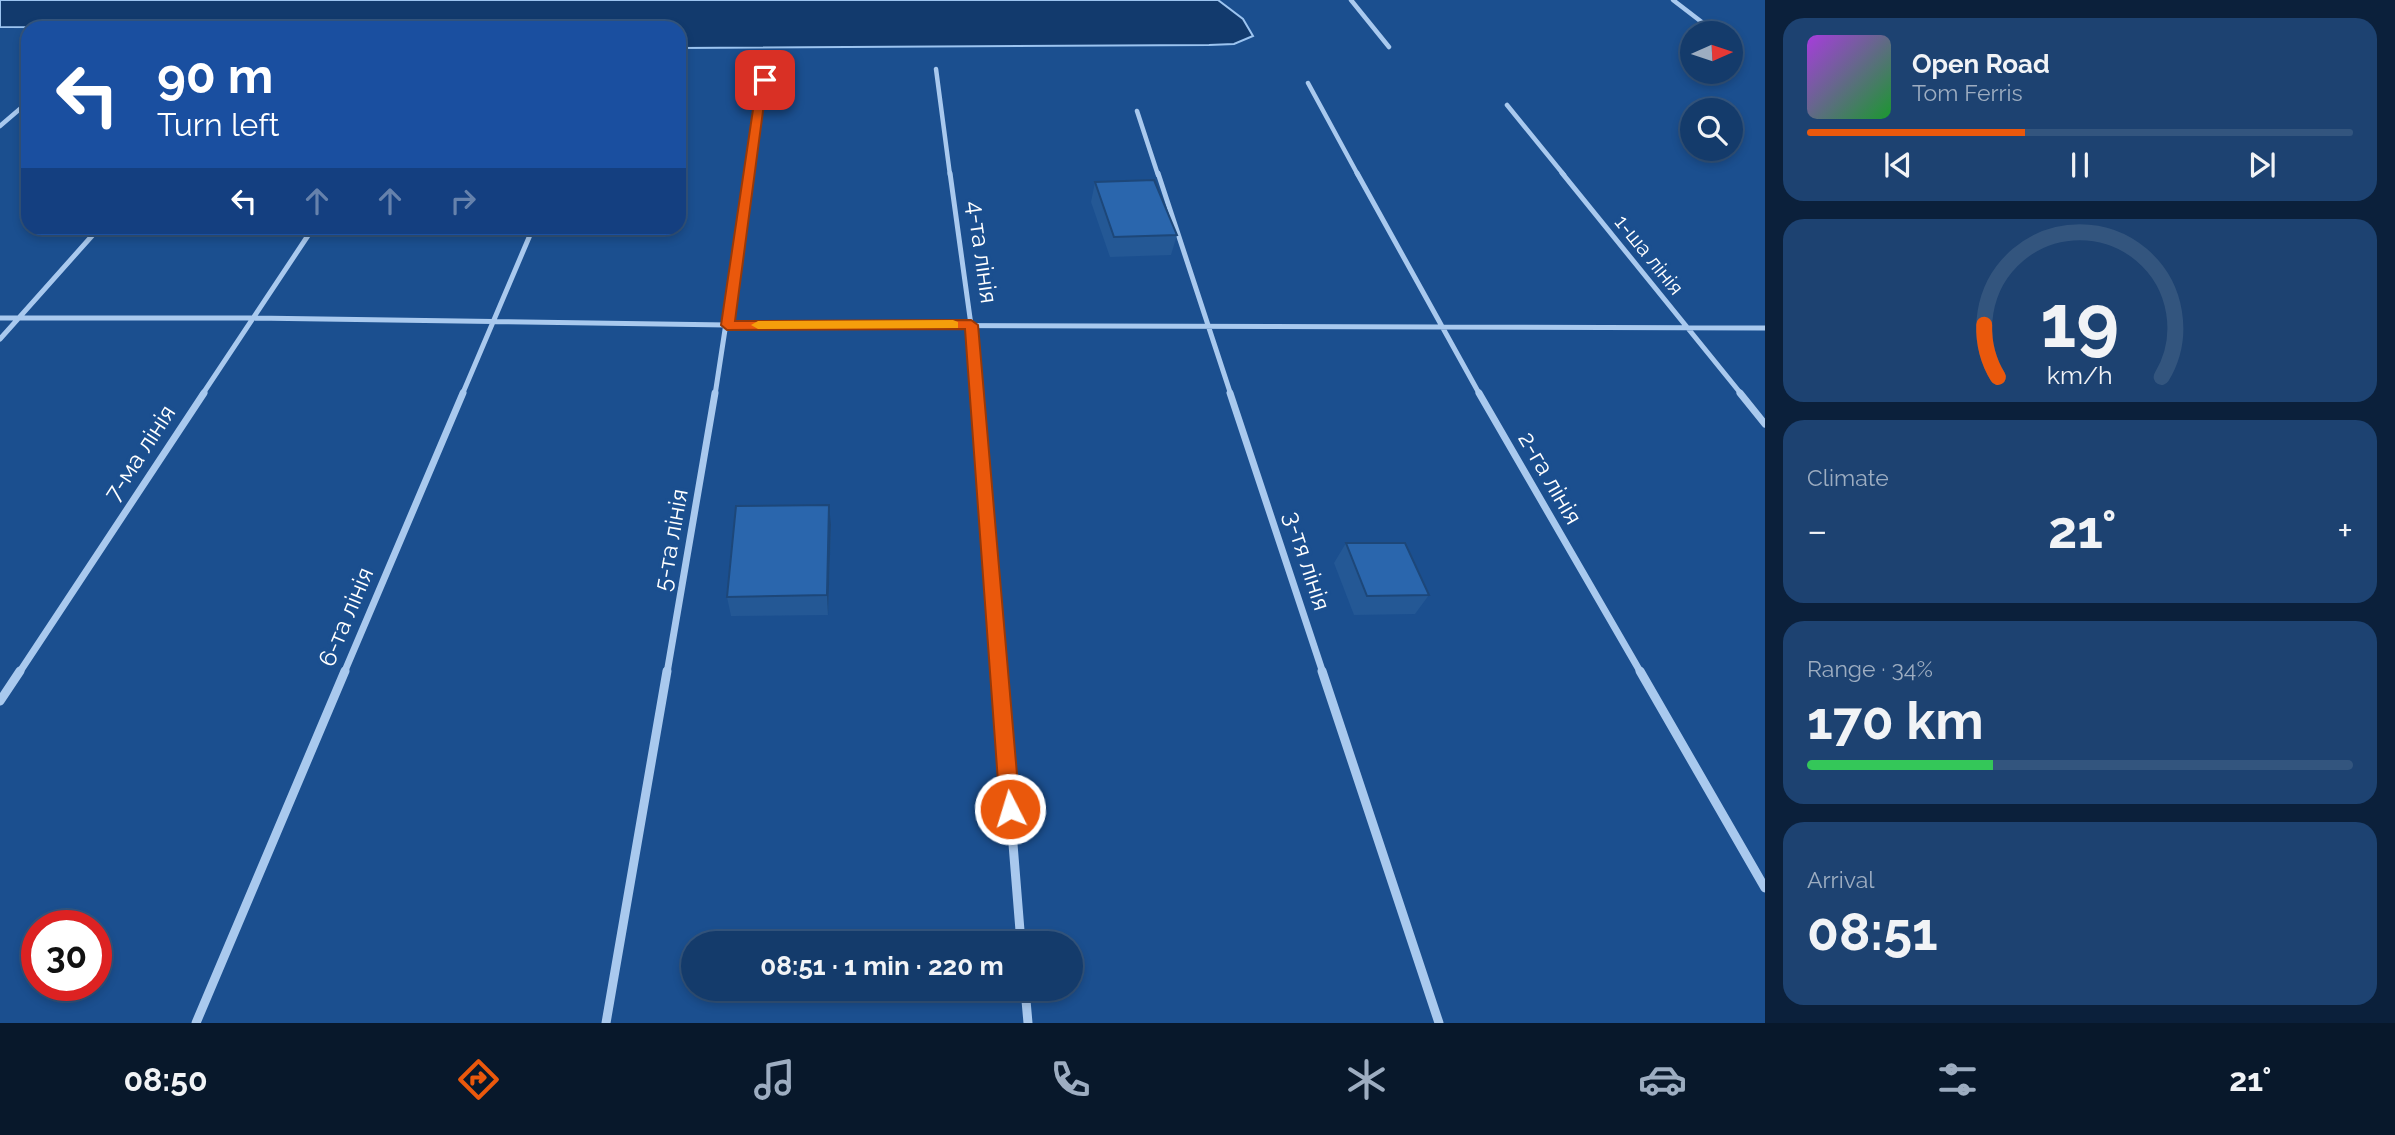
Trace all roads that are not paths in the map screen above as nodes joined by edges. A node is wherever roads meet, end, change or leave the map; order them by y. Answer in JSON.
{"nodes":[{"id":1,"x":1351,"y":0,"type":"edge"},
{"id":2,"x":1673,"y":0,"type":"edge"},
{"id":3,"x":1700,"y":21,"type":"edge"},
{"id":4,"x":1389,"y":47,"type":"dead end"},
{"id":5,"x":771,"y":64,"type":"dead end"},
{"id":6,"x":936,"y":69,"type":"dead end"},
{"id":7,"x":1308,"y":83,"type":"dead end"},
{"id":8,"x":1507,"y":105,"type":"dead end"},
{"id":9,"x":21,"y":108,"type":"edge"},
{"id":10,"x":1137,"y":111,"type":"dead end"},
{"id":11,"x":0,"y":126,"type":"edge"},
{"id":12,"x":93,"y":235,"type":"edge"},
{"id":13,"x":308,"y":235,"type":"edge"},
{"id":14,"x":530,"y":235,"type":"edge"},
{"id":15,"x":0,"y":318,"type":"edge"},
{"id":16,"x":19,"y":318,"type":"junction"},
{"id":17,"x":251,"y":318,"type":"junction"},
{"id":18,"x":491,"y":321,"type":"junction"},
{"id":19,"x":727,"y":325,"type":"junction"},
{"id":20,"x":971,"y":325,"type":"junction"},
{"id":21,"x":1209,"y":326,"type":"junction"},
{"id":22,"x":1441,"y":327,"type":"junction"},
{"id":23,"x":1688,"y":328,"type":"junction"},
{"id":24,"x":1765,"y":328,"type":"edge"},
{"id":25,"x":0,"y":339,"type":"edge"},
{"id":26,"x":1765,"y":424,"type":"edge"},
{"id":27,"x":0,"y":701,"type":"edge"},
{"id":28,"x":1765,"y":888,"type":"edge"},
{"id":29,"x":1020,"y":931,"type":"edge"},
{"id":30,"x":1026,"y":1001,"type":"edge"},
{"id":31,"x":196,"y":1023,"type":"edge"},
{"id":32,"x":606,"y":1023,"type":"edge"},
{"id":33,"x":1028,"y":1023,"type":"edge"},
{"id":34,"x":1439,"y":1023,"type":"edge"}],
"edges":[{"from":1,"to":4,"type":"street"},
{"from":2,"to":3,"type":"street"},
{"from":5,"to":19,"type":"street","name":"5-та лінія"},
{"from":6,"to":20,"type":"street","name":"4-та лінія"},
{"from":7,"to":22,"type":"street","name":"2-га лінія"},
{"from":8,"to":23,"type":"street","name":"1-ша лінія"},
{"from":9,"to":11,"type":"street"},
{"from":10,"to":21,"type":"street","name":"3-тя лінія"},
{"from":12,"to":16,"type":"street"},
{"from":13,"to":17,"type":"street","name":"7-ма лінія"},
{"from":14,"to":18,"type":"street","name":"6-та лінія"},
{"from":15,"to":16,"type":"street"},
{"from":16,"to":17,"type":"street"},
{"from":16,"to":25,"type":"street"},
{"from":17,"to":18,"type":"street"},
{"from":17,"to":27,"type":"street","name":"7-ма лінія"},
{"from":18,"to":19,"type":"street"},
{"from":18,"to":31,"type":"street","name":"6-та лінія"},
{"from":19,"to":20,"type":"street"},
{"from":19,"to":32,"type":"street","name":"5-та лінія"},
{"from":20,"to":21,"type":"street"},
{"from":20,"to":29,"type":"street","name":"4-та лінія"},
{"from":21,"to":22,"type":"street"},
{"from":21,"to":34,"type":"street","name":"3-тя лінія"},
{"from":22,"to":23,"type":"street"},
{"from":22,"to":28,"type":"street","name":"2-га лінія"},
{"from":23,"to":24,"type":"street"},
{"from":23,"to":26,"type":"street","name":"1-ша лінія"},
{"from":30,"to":33,"type":"street"}]}
